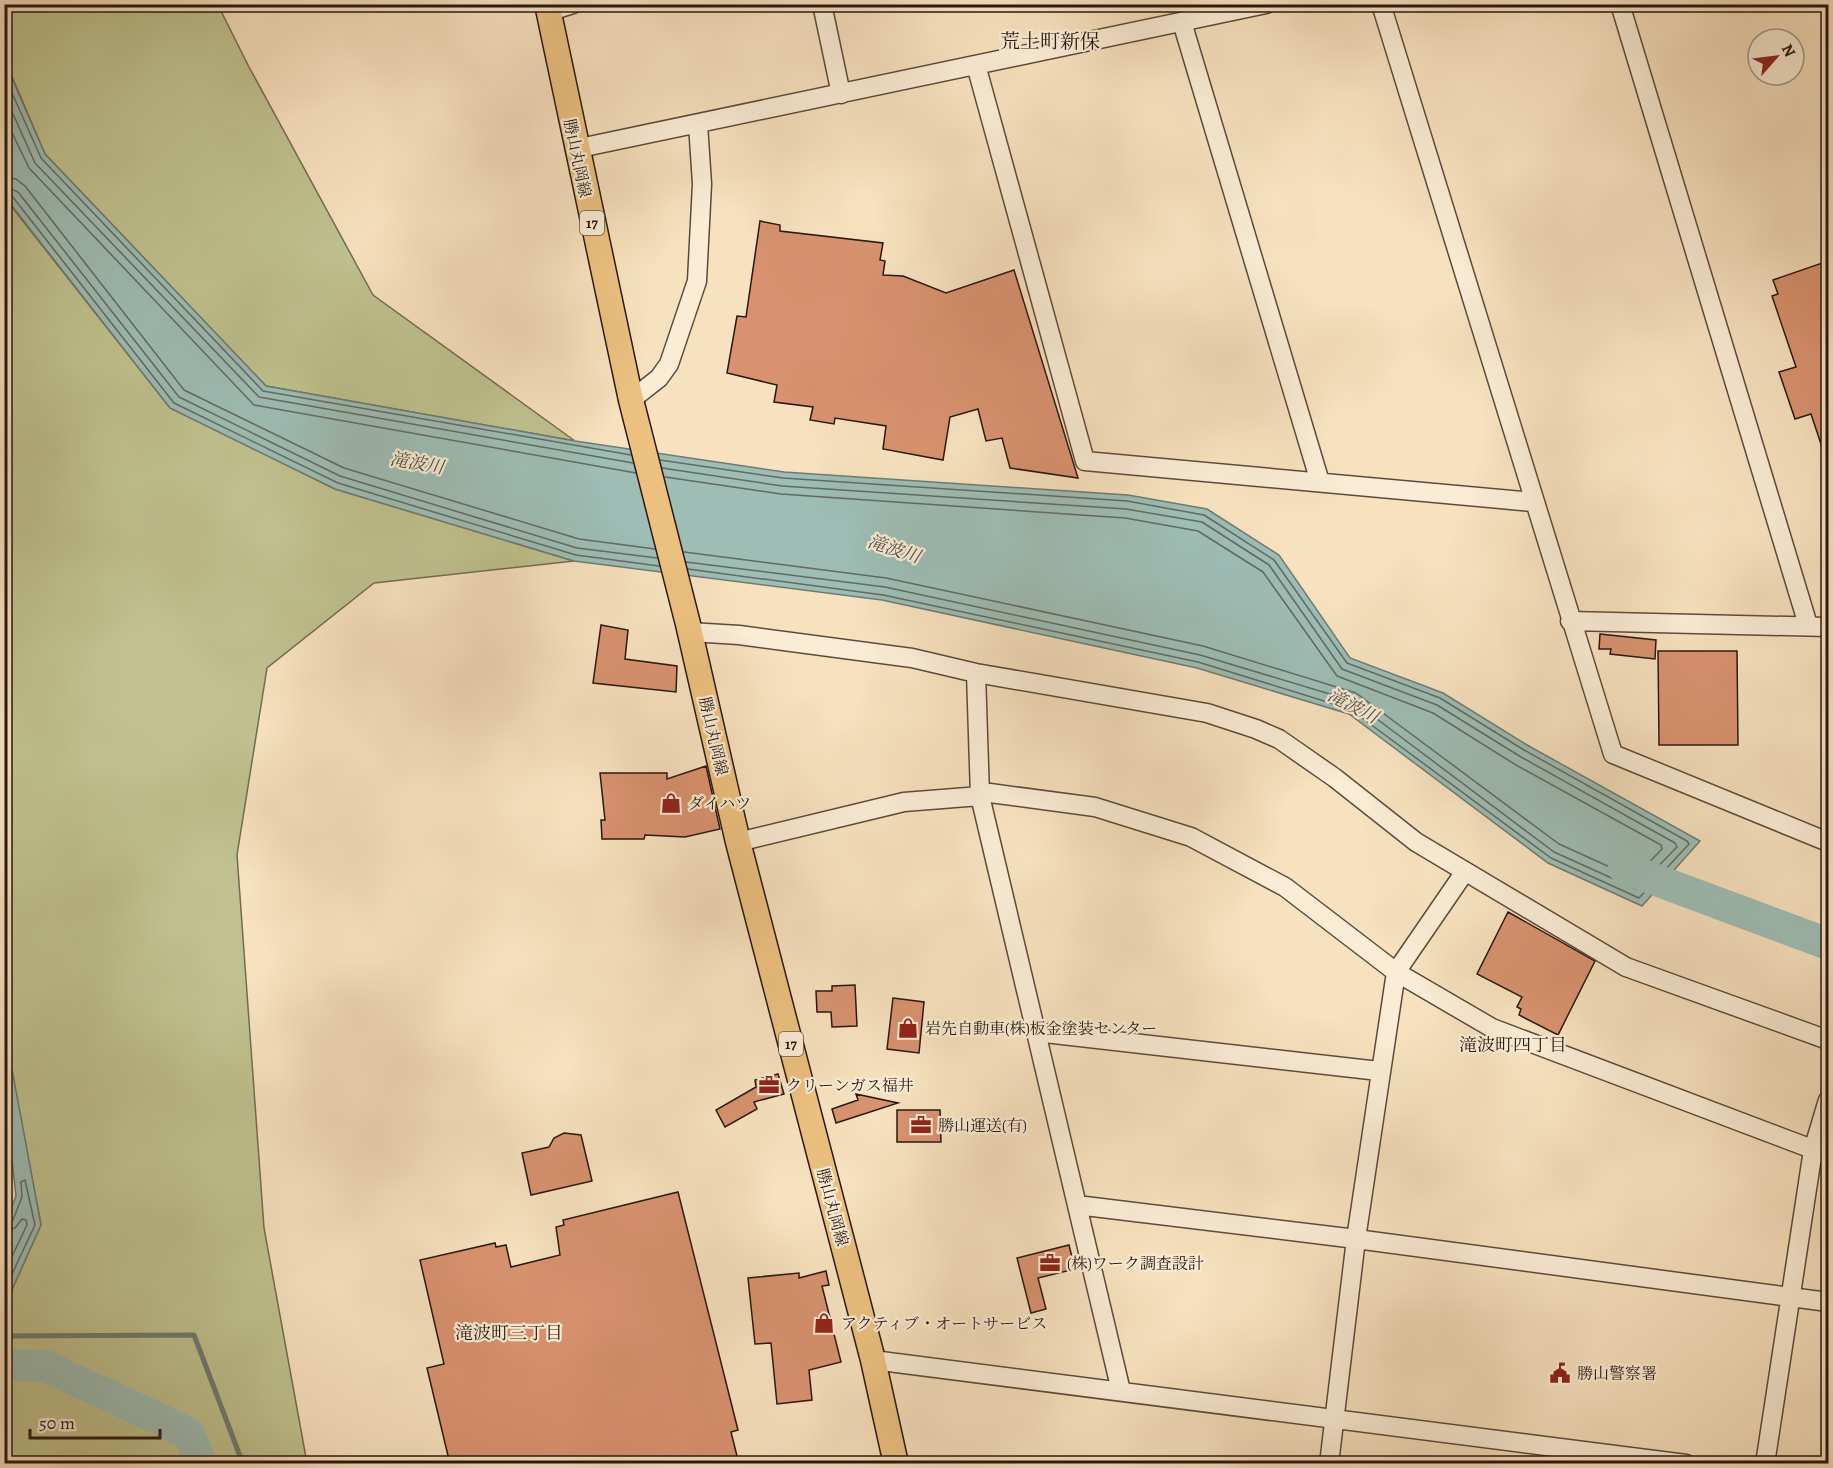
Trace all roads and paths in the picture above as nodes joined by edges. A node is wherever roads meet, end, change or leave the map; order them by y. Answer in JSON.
{"nodes":[{"id":1,"x":573,"y":4,"type":"edge"},
{"id":2,"x":822,"y":4,"type":"edge"},
{"id":3,"x":1266,"y":4,"type":"edge"},
{"id":4,"x":1381,"y":4,"type":"edge"},
{"id":5,"x":1620,"y":4,"type":"edge"},
{"id":6,"x":548,"y":8,"type":"edge"},
{"id":7,"x":1182,"y":22,"type":"junction"},
{"id":8,"x":976,"y":66,"type":"junction"},
{"id":9,"x":841,"y":94,"type":"junction"},
{"id":10,"x":698,"y":124,"type":"junction"},
{"id":11,"x":575,"y":148,"type":"junction"},
{"id":12,"x":631,"y":400,"type":"junction"},
{"id":13,"x":1320,"y":482,"type":"junction"},
{"id":14,"x":1533,"y":502,"type":"junction"},
{"id":15,"x":1570,"y":621,"type":"junction"},
{"id":16,"x":1808,"y":625,"type":"junction"},
{"id":17,"x":1828,"y":627,"type":"edge"},
{"id":18,"x":689,"y":628,"type":"junction"},
{"id":19,"x":976,"y":673,"type":"junction"},
{"id":20,"x":980,"y":796,"type":"junction"},
{"id":21,"x":738,"y":842,"type":"junction"},
{"id":22,"x":1828,"y":842,"type":"edge"},
{"id":23,"x":1464,"y":873,"type":"junction"},
{"id":24,"x":1396,"y":972,"type":"junction"},
{"id":25,"x":1036,"y":1032,"type":"junction"},
{"id":26,"x":1828,"y":1040,"type":"edge"},
{"id":27,"x":1379,"y":1071,"type":"junction"},
{"id":28,"x":1828,"y":1100,"type":"edge"},
{"id":29,"x":1821,"y":1152,"type":"edge"},
{"id":30,"x":1077,"y":1206,"type":"junction"},
{"id":31,"x":1356,"y":1239,"type":"junction"},
{"id":32,"x":1790,"y":1298,"type":"junction"},
{"id":33,"x":1828,"y":1302,"type":"edge"},
{"id":34,"x":873,"y":1360,"type":"junction"},
{"id":35,"x":1121,"y":1391,"type":"junction"},
{"id":36,"x":1333,"y":1418,"type":"junction"},
{"id":37,"x":896,"y":1464,"type":"edge"},
{"id":38,"x":1329,"y":1464,"type":"edge"},
{"id":39,"x":1686,"y":1464,"type":"edge"},
{"id":40,"x":1765,"y":1464,"type":"edge"}],
"edges":[{"from":1,"to":6,"type":"street"},
{"from":2,"to":9,"type":"street"},
{"from":3,"to":7,"type":"street"},
{"from":4,"to":14,"type":"street"},
{"from":5,"to":16,"type":"street"},
{"from":6,"to":11,"type":"main road","name":"勝山丸岡線","number":"17"},
{"from":7,"to":8,"type":"street"},
{"from":7,"to":13,"type":"street"},
{"from":8,"to":9,"type":"street"},
{"from":8,"to":13,"type":"street"},
{"from":9,"to":10,"type":"street"},
{"from":10,"to":11,"type":"street"},
{"from":10,"to":12,"type":"street"},
{"from":11,"to":12,"type":"main road","name":"勝山丸岡線","number":"17"},
{"from":12,"to":18,"type":"main road","name":"勝山丸岡線","number":"17"},
{"from":13,"to":14,"type":"street"},
{"from":14,"to":15,"type":"street"},
{"from":15,"to":16,"type":"street"},
{"from":15,"to":22,"type":"street"},
{"from":16,"to":17,"type":"street"},
{"from":18,"to":19,"type":"street"},
{"from":18,"to":21,"type":"main road","name":"勝山丸岡線","number":"17"},
{"from":19,"to":20,"type":"street"},
{"from":19,"to":23,"type":"street"},
{"from":20,"to":21,"type":"street"},
{"from":20,"to":24,"type":"street"},
{"from":20,"to":25,"type":"street"},
{"from":21,"to":34,"type":"main road","name":"勝山丸岡線","number":"17"},
{"from":23,"to":24,"type":"street"},
{"from":23,"to":26,"type":"street"},
{"from":24,"to":27,"type":"street"},
{"from":24,"to":29,"type":"street"},
{"from":25,"to":27,"type":"street"},
{"from":25,"to":30,"type":"street"},
{"from":27,"to":31,"type":"street"},
{"from":28,"to":29,"type":"street"},
{"from":29,"to":32,"type":"street"},
{"from":30,"to":31,"type":"street"},
{"from":30,"to":35,"type":"street"},
{"from":31,"to":32,"type":"street"},
{"from":31,"to":36,"type":"street"},
{"from":32,"to":33,"type":"street"},
{"from":32,"to":40,"type":"street"},
{"from":34,"to":35,"type":"street"},
{"from":34,"to":37,"type":"main road","name":"勝山丸岡線","number":"17"},
{"from":35,"to":36,"type":"street"},
{"from":36,"to":38,"type":"street"},
{"from":36,"to":39,"type":"street"}]}
